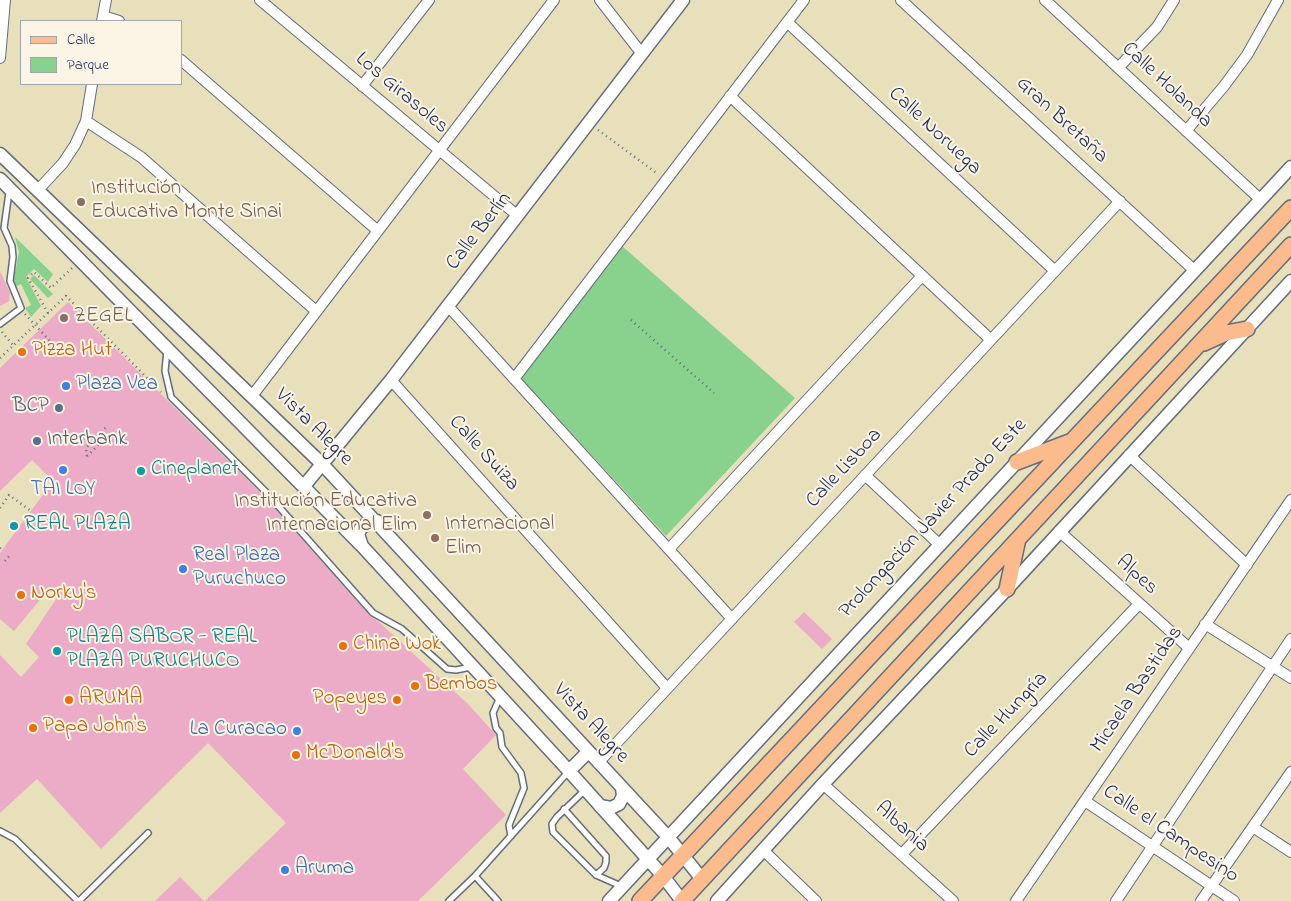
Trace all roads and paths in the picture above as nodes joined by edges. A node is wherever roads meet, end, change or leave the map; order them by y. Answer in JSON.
{"nodes":[{"id":1,"x":5,"y":0,"type":"edge"},
{"id":2,"x":106,"y":0,"type":"edge"},
{"id":3,"x":260,"y":0,"type":"edge"},
{"id":4,"x":271,"y":0,"type":"edge"},
{"id":5,"x":554,"y":0,"type":"edge"},
{"id":6,"x":600,"y":0,"type":"edge"},
{"id":7,"x":683,"y":0,"type":"edge"},
{"id":8,"x":804,"y":0,"type":"edge"},
{"id":9,"x":901,"y":0,"type":"edge"},
{"id":10,"x":1045,"y":0,"type":"edge"},
{"id":11,"x":1174,"y":0,"type":"edge"},
{"id":12,"x":1278,"y":0,"type":"edge"},
{"id":13,"x":425,"y":1,"type":"edge"},
{"id":14,"x":103,"y":18,"type":"edge"},
{"id":15,"x":787,"y":22,"type":"junction"},
{"id":16,"x":293,"y":27,"type":"junction"},
{"id":17,"x":642,"y":54,"type":"junction"},
{"id":18,"x":0,"y":58,"type":"edge"},
{"id":19,"x":182,"y":61,"type":"edge"},
{"id":20,"x":1118,"y":68,"type":"junction"},
{"id":21,"x":92,"y":85,"type":"edge"},
{"id":22,"x":362,"y":86,"type":"junction"},
{"id":23,"x":730,"y":96,"type":"junction"},
{"id":24,"x":86,"y":121,"type":"junction"},
{"id":25,"x":588,"y":124,"type":"junction"},
{"id":26,"x":1186,"y":130,"type":"junction"},
{"id":27,"x":440,"y":151,"type":"junction"},
{"id":28,"x":0,"y":154,"type":"edge"},
{"id":29,"x":1291,"y":167,"type":"edge"},
{"id":30,"x":23,"y":176,"type":"junction"},
{"id":31,"x":0,"y":180,"type":"edge"},
{"id":32,"x":666,"y":180,"type":"junction"},
{"id":33,"x":10,"y":189,"type":"junction"},
{"id":34,"x":38,"y":190,"type":"junction"},
{"id":35,"x":1261,"y":200,"type":"junction"},
{"id":36,"x":1120,"y":201,"type":"junction"},
{"id":37,"x":1291,"y":208,"type":"edge"},
{"id":38,"x":518,"y":216,"type":"junction"},
{"id":39,"x":378,"y":231,"type":"junction"},
{"id":40,"x":1291,"y":245,"type":"edge"},
{"id":41,"x":73,"y":266,"type":"dead end"},
{"id":42,"x":1055,"y":270,"type":"junction"},
{"id":43,"x":1195,"y":271,"type":"junction"},
{"id":44,"x":922,"y":276,"type":"junction"},
{"id":45,"x":1291,"y":282,"type":"edge"},
{"id":46,"x":448,"y":306,"type":"junction"},
{"id":47,"x":20,"y":309,"type":"junction"},
{"id":48,"x":316,"y":311,"type":"junction"},
{"id":49,"x":48,"y":313,"type":"junction"},
{"id":50,"x":631,"y":320,"type":"dead end"},
{"id":51,"x":0,"y":325,"type":"edge"},
{"id":52,"x":34,"y":325,"type":"junction"},
{"id":53,"x":1247,"y":329,"type":"junction"},
{"id":54,"x":990,"y":340,"type":"junction"},
{"id":55,"x":13,"y":346,"type":"junction"},
{"id":56,"x":1195,"y":346,"type":"junction"},
{"id":57,"x":167,"y":347,"type":"junction"},
{"id":58,"x":60,"y":352,"type":"dead end"},
{"id":59,"x":0,"y":358,"type":"edge"},
{"id":60,"x":514,"y":378,"type":"junction"},
{"id":61,"x":391,"y":380,"type":"junction"},
{"id":62,"x":714,"y":393,"type":"dead end"},
{"id":63,"x":252,"y":396,"type":"junction"},
{"id":64,"x":172,"y":397,"type":"junction"},
{"id":65,"x":108,"y":425,"type":"dead end"},
{"id":66,"x":112,"y":432,"type":"dead end"},
{"id":67,"x":1076,"y":439,"type":"junction"},
{"id":68,"x":1129,"y":455,"type":"junction"},
{"id":69,"x":1017,"y":462,"type":"junction"},
{"id":70,"x":323,"y":465,"type":"junction"},
{"id":71,"x":865,"y":475,"type":"junction"},
{"id":72,"x":304,"y":486,"type":"junction"},
{"id":73,"x":1291,"y":500,"type":"edge"},
{"id":74,"x":0,"y":508,"type":"edge"},
{"id":75,"x":31,"y":511,"type":"dead end"},
{"id":76,"x":377,"y":521,"type":"junction"},
{"id":77,"x":1059,"y":531,"type":"junction"},
{"id":78,"x":1018,"y":538,"type":"junction"},
{"id":79,"x":940,"y":545,"type":"junction"},
{"id":80,"x":362,"y":546,"type":"junction"},
{"id":81,"x":668,"y":549,"type":"junction"},
{"id":82,"x":10,"y":555,"type":"dead end"},
{"id":83,"x":5,"y":561,"type":"dead end"},
{"id":84,"x":1247,"y":565,"type":"junction"},
{"id":85,"x":1007,"y":589,"type":"junction"},
{"id":86,"x":1139,"y":604,"type":"junction"},
{"id":87,"x":732,"y":619,"type":"junction"},
{"id":88,"x":1205,"y":624,"type":"junction"},
{"id":89,"x":1291,"y":639,"type":"edge"},
{"id":90,"x":1189,"y":648,"type":"junction"},
{"id":91,"x":473,"y":667,"type":"junction"},
{"id":92,"x":1272,"y":667,"type":"junction"},
{"id":93,"x":1291,"y":678,"type":"edge"},
{"id":94,"x":667,"y":688,"type":"junction"},
{"id":95,"x":500,"y":696,"type":"junction"},
{"id":96,"x":588,"y":752,"type":"junction"},
{"id":97,"x":598,"y":763,"type":"junction"},
{"id":98,"x":569,"y":771,"type":"junction"},
{"id":99,"x":1291,"y":772,"type":"edge"},
{"id":100,"x":823,"y":784,"type":"junction"},
{"id":101,"x":622,"y":788,"type":"junction"},
{"id":102,"x":586,"y":790,"type":"junction"},
{"id":103,"x":1085,"y":801,"type":"junction"},
{"id":104,"x":600,"y":806,"type":"junction"},
{"id":105,"x":564,"y":809,"type":"junction"},
{"id":106,"x":1253,"y":827,"type":"junction"},
{"id":107,"x":0,"y":831,"type":"edge"},
{"id":108,"x":148,"y":833,"type":"dead end"},
{"id":109,"x":511,"y":836,"type":"junction"},
{"id":110,"x":668,"y":837,"type":"junction"},
{"id":111,"x":1153,"y":846,"type":"junction"},
{"id":112,"x":764,"y":850,"type":"junction"},
{"id":113,"x":1291,"y":852,"type":"edge"},
{"id":114,"x":902,"y":854,"type":"junction"},
{"id":115,"x":683,"y":855,"type":"junction"},
{"id":116,"x":647,"y":859,"type":"junction"},
{"id":117,"x":596,"y":875,"type":"junction"},
{"id":118,"x":475,"y":876,"type":"junction"},
{"id":119,"x":663,"y":876,"type":"junction"},
{"id":120,"x":702,"y":879,"type":"junction"},
{"id":121,"x":1212,"y":885,"type":"junction"},
{"id":122,"x":622,"y":886,"type":"junction"},
{"id":123,"x":79,"y":901,"type":"edge"},
{"id":124,"x":449,"y":901,"type":"edge"},
{"id":125,"x":498,"y":901,"type":"edge"},
{"id":126,"x":609,"y":901,"type":"edge"},
{"id":127,"x":640,"y":901,"type":"edge"},
{"id":128,"x":682,"y":901,"type":"edge"},
{"id":129,"x":717,"y":901,"type":"edge"},
{"id":130,"x":816,"y":901,"type":"edge"},
{"id":131,"x":953,"y":901,"type":"edge"},
{"id":132,"x":1016,"y":901,"type":"edge"},
{"id":133,"x":1116,"y":901,"type":"edge"},
{"id":134,"x":1201,"y":901,"type":"edge"},
{"id":135,"x":1234,"y":901,"type":"edge"}],
"edges":[{"from":1,"to":18,"type":"street"},
{"from":2,"to":14,"type":"street"},
{"from":3,"to":16,"type":"street","name":"Los Girasoles"},
{"from":4,"to":16,"type":"street"},
{"from":5,"to":27,"type":"street"},
{"from":6,"to":17,"type":"street"},
{"from":7,"to":17,"type":"street","name":"Calle Berlín"},
{"from":8,"to":15,"type":"street"},
{"from":9,"to":36,"type":"street","name":"Gran Bretaña"},
{"from":10,"to":20,"type":"street","name":"Calle Holanda"},
{"from":11,"to":20,"type":"street"},
{"from":12,"to":26,"type":"street"},
{"from":13,"to":22,"type":"street"},
{"from":15,"to":23,"type":"street"},
{"from":15,"to":42,"type":"street","name":"Calle Noruega"},
{"from":16,"to":22,"type":"street","name":"Los Girasoles"},
{"from":17,"to":25,"type":"street","name":"Calle Berlín"},
{"from":19,"to":39,"type":"street"},
{"from":20,"to":26,"type":"street","name":"Calle Holanda"},
{"from":21,"to":24,"type":"street"},
{"from":22,"to":27,"type":"street","name":"Los Girasoles"},
{"from":23,"to":32,"type":"street"},
{"from":23,"to":44,"type":"street"},
{"from":24,"to":34,"type":"street"},
{"from":24,"to":48,"type":"street"},
{"from":25,"to":32,"type":"path"},
{"from":25,"to":38,"type":"street","name":"Calle Berlín"},
{"from":26,"to":35,"type":"street","name":"Calle Holanda"},
{"from":27,"to":38,"type":"street","name":"Los Girasoles"},
{"from":27,"to":39,"type":"street"},
{"from":28,"to":30,"type":"street","name":"Vista Alegre"},
{"from":29,"to":35,"type":"street","name":"Prolongación Javier Prado Este"},
{"from":30,"to":33,"type":"street"},
{"from":30,"to":34,"type":"street","name":"Vista Alegre"},
{"from":31,"to":33,"type":"street"},
{"from":32,"to":60,"type":"street"},
{"from":33,"to":47,"type":"lane"},
{"from":33,"to":57,"type":"street"},
{"from":34,"to":63,"type":"street","name":"Vista Alegre"},
{"from":35,"to":43,"type":"street","name":"Prolongación Javier Prado Este"},
{"from":36,"to":42,"type":"street","name":"Calle Lisboa"},
{"from":36,"to":43,"type":"street","name":"Gran Bretaña"},
{"from":37,"to":67,"type":"main road"},
{"from":38,"to":46,"type":"street","name":"Calle Berlín"},
{"from":39,"to":48,"type":"street"},
{"from":40,"to":56,"type":"main road"},
{"from":41,"to":49,"type":"path"},
{"from":42,"to":54,"type":"street","name":"Calle Lisboa"},
{"from":43,"to":69,"type":"street","name":"Prolongación Javier Prado Este"},
{"from":44,"to":54,"type":"street"},
{"from":44,"to":81,"type":"street"},
{"from":45,"to":53,"type":"street"},
{"from":46,"to":60,"type":"street"},
{"from":46,"to":61,"type":"street","name":"Calle Berlín"},
{"from":47,"to":51,"type":"lane"},
{"from":47,"to":52,"type":"path"},
{"from":48,"to":63,"type":"street"},
{"from":49,"to":52,"type":"path"},
{"from":49,"to":64,"type":"path"},
{"from":50,"to":62,"type":"path"},
{"from":51,"to":55,"type":"path"},
{"from":52,"to":55,"type":"path"},
{"from":52,"to":58,"type":"path"},
{"from":53,"to":56,"type":"main road"},
{"from":53,"to":68,"type":"street"},
{"from":54,"to":71,"type":"street","name":"Calle Lisboa"},
{"from":55,"to":59,"type":"path"},
{"from":56,"to":78,"type":"main road"},
{"from":57,"to":64,"type":"lane"},
{"from":57,"to":72,"type":"street"},
{"from":60,"to":81,"type":"street"},
{"from":61,"to":70,"type":"street","name":"Calle Berlín"},
{"from":61,"to":94,"type":"street","name":"Calle Suiza"},
{"from":63,"to":70,"type":"street","name":"Vista Alegre"},
{"from":64,"to":91,"type":"lane"},
{"from":65,"to":66,"type":"path"},
{"from":67,"to":69,"type":"main road"},
{"from":67,"to":115,"type":"main road"},
{"from":68,"to":77,"type":"street"},
{"from":68,"to":84,"type":"street"},
{"from":69,"to":79,"type":"street","name":"Prolongación Javier Prado Este"},
{"from":70,"to":72,"type":"street","name":"Calle Berlín"},
{"from":70,"to":76,"type":"street","name":"Vista Alegre"},
{"from":71,"to":79,"type":"street"},
{"from":71,"to":87,"type":"street","name":"Calle Lisboa"},
{"from":72,"to":80,"type":"street"},
{"from":73,"to":84,"type":"street","name":"Micaela Bastidas"},
{"from":74,"to":75,"type":"path"},
{"from":76,"to":80,"type":"street"},
{"from":76,"to":96,"type":"street","name":"Vista Alegre"},
{"from":77,"to":85,"type":"street"},
{"from":77,"to":86,"type":"street","name":"Alpes"},
{"from":78,"to":85,"type":"main road"},
{"from":78,"to":120,"type":"main road"},
{"from":79,"to":110,"type":"street","name":"Prolongación Javier Prado Este"},
{"from":80,"to":91,"type":"street"},
{"from":81,"to":87,"type":"street"},
{"from":82,"to":83,"type":"path"},
{"from":84,"to":88,"type":"street","name":"Micaela Bastidas"},
{"from":85,"to":100,"type":"street"},
{"from":86,"to":90,"type":"street","name":"Alpes"},
{"from":86,"to":114,"type":"street","name":"Calle Hungría"},
{"from":87,"to":94,"type":"street","name":"Calle Lisboa"},
{"from":88,"to":90,"type":"street","name":"Micaela Bastidas"},
{"from":88,"to":92,"type":"street"},
{"from":89,"to":92,"type":"street"},
{"from":90,"to":103,"type":"street","name":"Micaela Bastidas"},
{"from":91,"to":95,"type":"street"},
{"from":92,"to":93,"type":"street"},
{"from":92,"to":111,"type":"street"},
{"from":94,"to":97,"type":"street","name":"Calle Lisboa"},
{"from":95,"to":98,"type":"street"},
{"from":95,"to":109,"type":"lane"},
{"from":96,"to":97,"type":"street","name":"Vista Alegre"},
{"from":96,"to":98,"type":"street"},
{"from":97,"to":101,"type":"street","name":"Vista Alegre"},
{"from":98,"to":102,"type":"street"},
{"from":98,"to":109,"type":"lane"},
{"from":99,"to":106,"type":"street"},
{"from":100,"to":112,"type":"street"},
{"from":100,"to":114,"type":"street","name":"Albania"},
{"from":101,"to":104,"type":"street"},
{"from":101,"to":110,"type":"street","name":"Vista Alegre"},
{"from":102,"to":104,"type":"street"},
{"from":102,"to":105,"type":"lane"},
{"from":103,"to":111,"type":"street","name":"Calle el Campesino"},
{"from":103,"to":132,"type":"street","name":"Micaela Bastidas"},
{"from":104,"to":116,"type":"street"},
{"from":105,"to":117,"type":"lane"},
{"from":105,"to":117,"type":"lane"},
{"from":106,"to":113,"type":"street"},
{"from":106,"to":121,"type":"street"},
{"from":107,"to":123,"type":"lane"},
{"from":108,"to":123,"type":"lane"},
{"from":109,"to":118,"type":"lane"},
{"from":110,"to":115,"type":"street","name":"Vista Alegre"},
{"from":110,"to":116,"type":"street","name":"Prolongación Javier Prado Este"},
{"from":111,"to":121,"type":"street","name":"Calle el Campesino"},
{"from":111,"to":133,"type":"street"},
{"from":112,"to":129,"type":"street"},
{"from":112,"to":130,"type":"street"},
{"from":114,"to":131,"type":"street","name":"Albania"},
{"from":115,"to":119,"type":"main road"},
{"from":115,"to":120,"type":"street","name":"Vista Alegre"},
{"from":116,"to":119,"type":"street"},
{"from":116,"to":122,"type":"street","name":"Prolongación Javier Prado Este"},
{"from":117,"to":122,"type":"lane"},
{"from":118,"to":124,"type":"lane"},
{"from":118,"to":125,"type":"lane"},
{"from":119,"to":127,"type":"main road"},
{"from":119,"to":128,"type":"street"},
{"from":120,"to":128,"type":"main road"},
{"from":121,"to":134,"type":"street"},
{"from":121,"to":135,"type":"street","name":"Calle el Campesino"},
{"from":122,"to":126,"type":"street","name":"Prolongación Javier Prado Este"}]}
